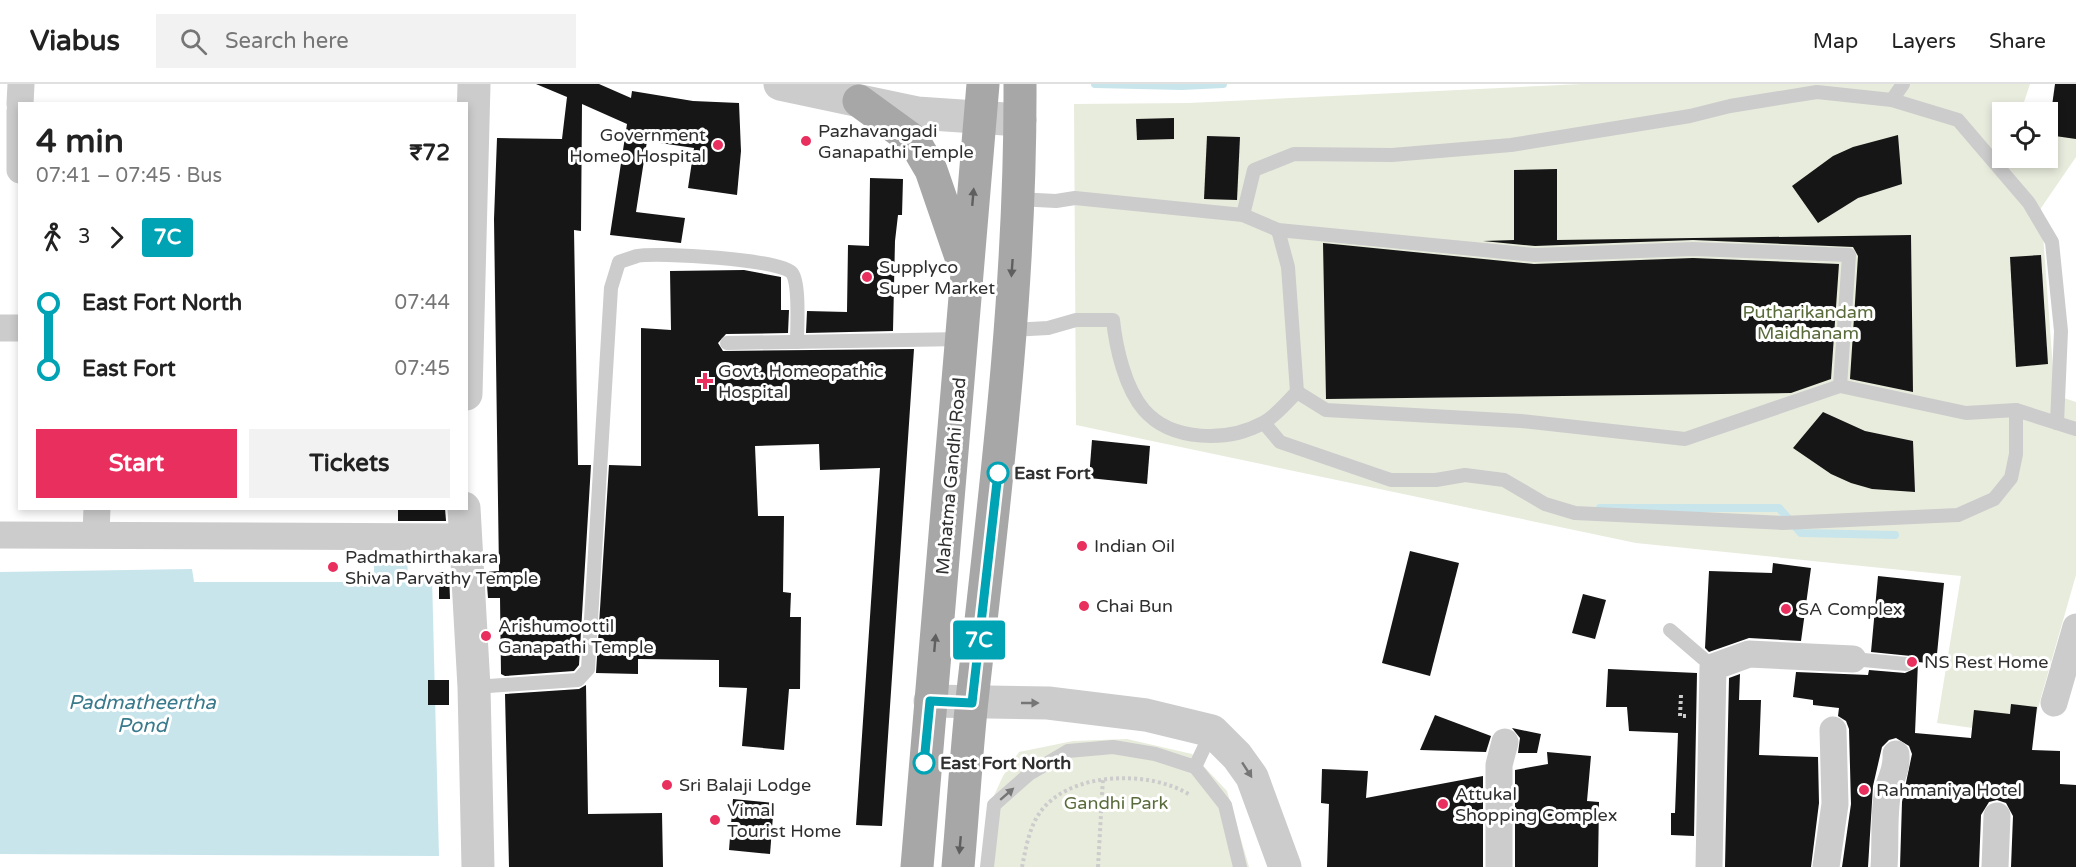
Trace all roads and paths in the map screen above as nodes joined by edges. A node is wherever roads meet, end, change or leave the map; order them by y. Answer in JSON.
{"nodes":[{"id":1,"x":21,"y":84,"type":"edge"},
{"id":2,"x":474,"y":84,"type":"edge"},
{"id":3,"x":780,"y":84,"type":"edge"},
{"id":4,"x":983,"y":84,"type":"edge"},
{"id":5,"x":1020,"y":84,"type":"edge"},
{"id":6,"x":1902,"y":84,"type":"edge"},
{"id":7,"x":1834,"y":88,"type":"edge"},
{"id":8,"x":1892,"y":100,"type":"junction"},
{"id":9,"x":859,"y":101,"type":"junction"},
{"id":10,"x":18,"y":102,"type":"edge"},
{"id":11,"x":16,"y":118,"type":"edge"},
{"id":12,"x":980,"y":119,"type":"junction"},
{"id":13,"x":1020,"y":120,"type":"junction"},
{"id":14,"x":18,"y":144,"type":"edge"},
{"id":15,"x":1017,"y":199,"type":"junction"},
{"id":16,"x":1243,"y":215,"type":"junction"},
{"id":17,"x":1278,"y":230,"type":"junction"},
{"id":18,"x":468,"y":278,"type":"edge"},
{"id":19,"x":967,"y":279,"type":"junction"},
{"id":20,"x":0,"y":328,"type":"edge"},
{"id":21,"x":18,"y":328,"type":"edge"},
{"id":22,"x":1009,"y":330,"type":"junction"},
{"id":23,"x":963,"y":339,"type":"junction"},
{"id":24,"x":797,"y":342,"type":"junction"},
{"id":25,"x":727,"y":344,"type":"dead end"},
{"id":26,"x":1840,"y":386,"type":"junction"},
{"id":27,"x":1297,"y":392,"type":"junction"},
{"id":28,"x":2016,"y":410,"type":"junction"},
{"id":29,"x":1264,"y":423,"type":"junction"},
{"id":30,"x":2057,"y":423,"type":"junction"},
{"id":31,"x":2076,"y":429,"type":"edge"},
{"id":32,"x":97,"y":521,"type":"edge"},
{"id":33,"x":464,"y":523,"type":"edge"},
{"id":34,"x":0,"y":535,"type":"edge"},
{"id":35,"x":2076,"y":627,"type":"edge"},
{"id":36,"x":1670,"y":630,"type":"dead end"},
{"id":37,"x":1853,"y":659,"type":"joint"},
{"id":38,"x":1905,"y":664,"type":"dead end"},
{"id":39,"x":1713,"y":667,"type":"junction"},
{"id":40,"x":474,"y":687,"type":"junction"},
{"id":41,"x":930,"y":701,"type":"junction"},
{"id":42,"x":972,"y":703,"type":"junction"},
{"id":43,"x":2054,"y":703,"type":"dead end"},
{"id":44,"x":1833,"y":730,"type":"dead end"},
{"id":45,"x":1212,"y":731,"type":"junction"},
{"id":46,"x":1505,"y":742,"type":"dead end"},
{"id":47,"x":1896,"y":754,"type":"dead end"},
{"id":48,"x":1195,"y":767,"type":"junction"},
{"id":49,"x":1103,"y":778,"type":"junction"},
{"id":50,"x":1164,"y":782,"type":"dead end"},
{"id":51,"x":1996,"y":816,"type":"dead end"},
{"id":52,"x":478,"y":867,"type":"edge"},
{"id":53,"x":917,"y":867,"type":"edge"},
{"id":54,"x":958,"y":867,"type":"edge"},
{"id":55,"x":987,"y":867,"type":"edge"},
{"id":56,"x":1022,"y":867,"type":"edge"},
{"id":57,"x":1098,"y":867,"type":"edge"},
{"id":58,"x":1240,"y":867,"type":"edge"},
{"id":59,"x":1285,"y":867,"type":"edge"},
{"id":60,"x":1499,"y":867,"type":"edge"},
{"id":61,"x":1709,"y":867,"type":"edge"},
{"id":62,"x":1826,"y":867,"type":"edge"},
{"id":63,"x":1884,"y":867,"type":"edge"},
{"id":64,"x":1995,"y":867,"type":"edge"}],
"edges":[{"from":1,"to":10,"type":"street"},
{"from":2,"to":18,"type":"street"},
{"from":3,"to":9,"type":"street"},
{"from":4,"to":12,"type":"main road","name":"Mahatma Gandhi Road"},
{"from":5,"to":13,"type":"main road"},
{"from":6,"to":8,"type":"lane"},
{"from":7,"to":8,"type":"lane"},
{"from":7,"to":16,"type":"lane"},
{"from":8,"to":30,"type":"lane"},
{"from":9,"to":12,"type":"street"},
{"from":9,"to":19,"type":"main road"},
{"from":11,"to":14,"type":"street"},
{"from":12,"to":13,"type":"street"},
{"from":19,"to":12,"type":"main road","name":"Mahatma Gandhi Road","one_way":true},
{"from":13,"to":15,"type":"main road"},
{"from":15,"to":16,"type":"lane"},
{"from":15,"to":22,"type":"main road","one_way":true},
{"from":16,"to":17,"type":"lane"},
{"from":17,"to":26,"type":"lane"},
{"from":17,"to":27,"type":"lane"},
{"from":19,"to":23,"type":"main road","name":"Mahatma Gandhi Road"},
{"from":20,"to":21,"type":"street"},
{"from":22,"to":29,"type":"lane"},
{"from":22,"to":42,"type":"main road"},
{"from":23,"to":24,"type":"lane"},
{"from":41,"to":23,"type":"main road","name":"Mahatma Gandhi Road","one_way":true},
{"from":24,"to":25,"type":"lane"},
{"from":24,"to":40,"type":"lane"},
{"from":26,"to":27,"type":"lane"},
{"from":26,"to":28,"type":"lane"},
{"from":27,"to":29,"type":"lane"},
{"from":28,"to":29,"type":"lane"},
{"from":28,"to":30,"type":"lane"},
{"from":30,"to":31,"type":"lane"},
{"from":32,"to":33,"type":"street"},
{"from":32,"to":34,"type":"street"},
{"from":33,"to":40,"type":"street"},
{"from":35,"to":43,"type":"street"},
{"from":36,"to":39,"type":"lane"},
{"from":37,"to":38,"type":"lane"},
{"from":37,"to":39,"type":"street"},
{"from":39,"to":61,"type":"street"},
{"from":40,"to":52,"type":"street"},
{"from":41,"to":42,"type":"street"},
{"from":41,"to":53,"type":"main road","name":"Mahatma Gandhi Road"},
{"from":42,"to":45,"type":"street","one_way":true},
{"from":42,"to":54,"type":"main road","one_way":true},
{"from":44,"to":62,"type":"street"},
{"from":45,"to":48,"type":"lane"},
{"from":45,"to":59,"type":"street","one_way":true},
{"from":46,"to":60,"type":"street"},
{"from":47,"to":63,"type":"street"},
{"from":55,"to":48,"type":"lane","one_way":true},
{"from":48,"to":58,"type":"lane"},
{"from":49,"to":50,"type":"path"},
{"from":49,"to":56,"type":"path"},
{"from":49,"to":57,"type":"path"},
{"from":51,"to":64,"type":"street"}]}
